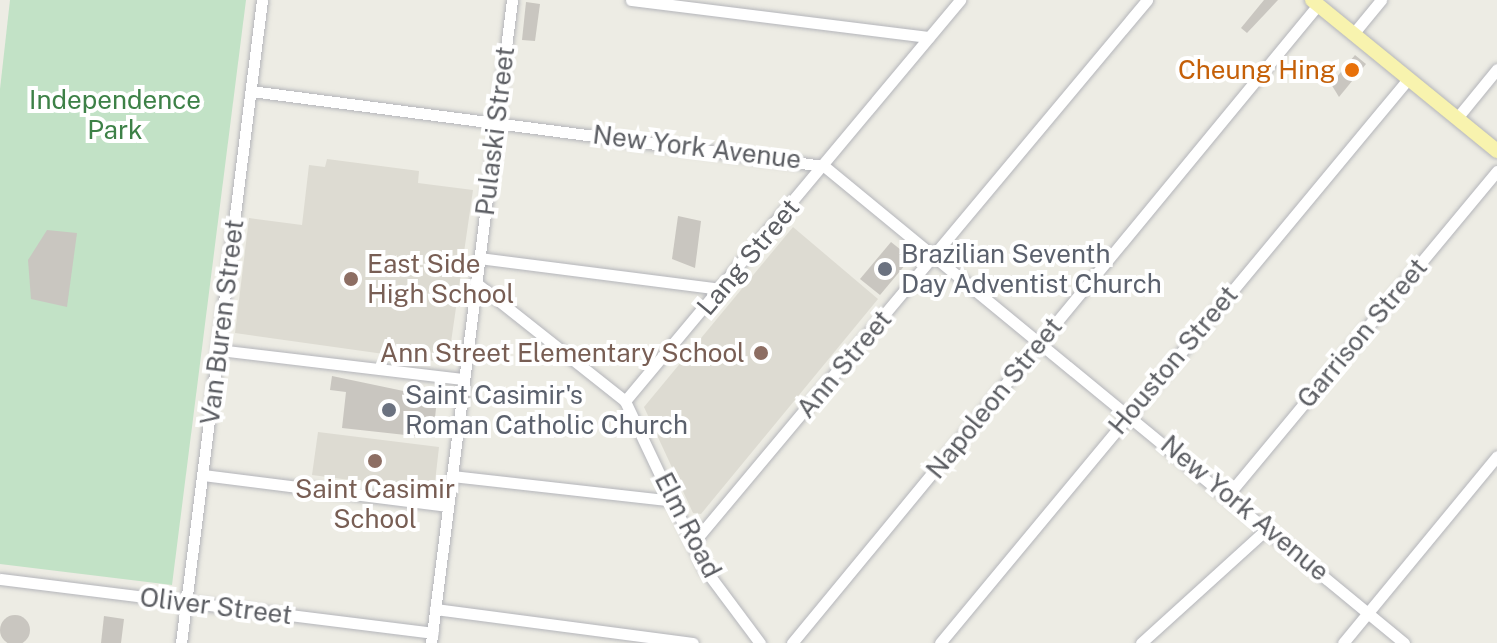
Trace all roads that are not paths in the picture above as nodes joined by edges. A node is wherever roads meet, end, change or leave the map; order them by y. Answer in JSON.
{"nodes":[{"id":1,"x":262,"y":0,"type":"edge"},
{"id":2,"x":512,"y":0,"type":"edge"},
{"id":3,"x":631,"y":0,"type":"edge"},
{"id":4,"x":960,"y":0,"type":"edge"},
{"id":5,"x":1147,"y":0,"type":"edge"},
{"id":6,"x":1381,"y":0,"type":"edge"},
{"id":7,"x":1315,"y":2,"type":"edge"},
{"id":8,"x":1353,"y":34,"type":"junction"},
{"id":9,"x":929,"y":37,"type":"junction"},
{"id":10,"x":1497,"y":69,"type":"edge"},
{"id":11,"x":1408,"y":79,"type":"junction"},
{"id":12,"x":251,"y":91,"type":"junction"},
{"id":13,"x":1457,"y":118,"type":"junction"},
{"id":14,"x":497,"y":122,"type":"junction"},
{"id":15,"x":1497,"y":151,"type":"edge"},
{"id":16,"x":824,"y":166,"type":"junction"},
{"id":17,"x":1497,"y":171,"type":"edge"},
{"id":18,"x":937,"y":254,"type":"junction"},
{"id":19,"x":479,"y":258,"type":"junction"},
{"id":20,"x":475,"y":282,"type":"junction"},
{"id":21,"x":721,"y":289,"type":"junction"},
{"id":22,"x":1041,"y":340,"type":"junction"},
{"id":23,"x":219,"y":350,"type":"junction"},
{"id":24,"x":463,"y":379,"type":"junction"},
{"id":25,"x":625,"y":401,"type":"junction"},
{"id":26,"x":1130,"y":412,"type":"junction"},
{"id":27,"x":1497,"y":456,"type":"edge"},
{"id":28,"x":203,"y":475,"type":"junction"},
{"id":29,"x":452,"y":476,"type":"junction"},
{"id":30,"x":1228,"y":495,"type":"junction"},
{"id":31,"x":674,"y":501,"type":"junction"},
{"id":32,"x":448,"y":506,"type":"junction"},
{"id":33,"x":1268,"y":528,"type":"junction"},
{"id":34,"x":693,"y":543,"type":"junction"},
{"id":35,"x":0,"y":579,"type":"edge"},
{"id":36,"x":186,"y":601,"type":"junction"},
{"id":37,"x":435,"y":609,"type":"junction"},
{"id":38,"x":1371,"y":614,"type":"junction"},
{"id":39,"x":432,"y":638,"type":"edge"},
{"id":40,"x":181,"y":643,"type":"edge"},
{"id":41,"x":693,"y":643,"type":"edge"},
{"id":42,"x":760,"y":643,"type":"edge"},
{"id":43,"x":792,"y":643,"type":"edge"},
{"id":44,"x":940,"y":643,"type":"edge"},
{"id":45,"x":1141,"y":643,"type":"edge"},
{"id":46,"x":1343,"y":643,"type":"edge"},
{"id":47,"x":1404,"y":643,"type":"edge"}],
"edges":[{"from":1,"to":12,"type":"street","name":"Van Buren Street"},
{"from":2,"to":14,"type":"street","name":"Pulaski Street"},
{"from":3,"to":9,"type":"street"},
{"from":4,"to":9,"type":"street","name":"Lang Street"},
{"from":5,"to":18,"type":"street","name":"Ann Street"},
{"from":6,"to":8,"type":"street"},
{"from":7,"to":8,"type":"main road"},
{"from":7,"to":22,"type":"street","name":"Napoleon Street"},
{"from":8,"to":11,"type":"main road"},
{"from":9,"to":16,"type":"street","name":"Lang Street"},
{"from":10,"to":13,"type":"street"},
{"from":11,"to":13,"type":"main road"},
{"from":11,"to":26,"type":"street","name":"Houston Street"},
{"from":12,"to":14,"type":"street","name":"New York Avenue"},
{"from":12,"to":23,"type":"street","name":"Van Buren Street"},
{"from":13,"to":15,"type":"main road"},
{"from":14,"to":16,"type":"street","name":"New York Avenue"},
{"from":14,"to":19,"type":"street","name":"Pulaski Street"},
{"from":16,"to":18,"type":"street","name":"New York Avenue"},
{"from":16,"to":21,"type":"street","name":"Lang Street"},
{"from":17,"to":30,"type":"street","name":"Garrison Street"},
{"from":18,"to":22,"type":"street","name":"New York Avenue"},
{"from":18,"to":34,"type":"street","name":"Ann Street"},
{"from":19,"to":20,"type":"street","name":"Pulaski Street"},
{"from":19,"to":21,"type":"street"},
{"from":20,"to":24,"type":"street","name":"Pulaski Street"},
{"from":20,"to":25,"type":"street","name":"Elm Road"},
{"from":21,"to":25,"type":"street","name":"Lang Street"},
{"from":22,"to":26,"type":"street","name":"New York Avenue"},
{"from":22,"to":43,"type":"street","name":"Napoleon Street"},
{"from":23,"to":24,"type":"street"},
{"from":23,"to":28,"type":"street","name":"Van Buren Street"},
{"from":24,"to":29,"type":"street","name":"Pulaski Street"},
{"from":25,"to":31,"type":"street","name":"Elm Road"},
{"from":26,"to":30,"type":"street","name":"New York Avenue"},
{"from":26,"to":44,"type":"street","name":"Houston Street"},
{"from":27,"to":38,"type":"street"},
{"from":28,"to":32,"type":"street"},
{"from":28,"to":36,"type":"street","name":"Van Buren Street"},
{"from":29,"to":31,"type":"street"},
{"from":29,"to":32,"type":"street","name":"Pulaski Street"},
{"from":30,"to":33,"type":"street","name":"New York Avenue"},
{"from":31,"to":34,"type":"street","name":"Elm Road"},
{"from":32,"to":37,"type":"street","name":"Pulaski Street"},
{"from":33,"to":38,"type":"street","name":"New York Avenue"},
{"from":33,"to":45,"type":"street"},
{"from":34,"to":42,"type":"street","name":"Elm Road"},
{"from":35,"to":36,"type":"street","name":"Oliver Street"},
{"from":36,"to":39,"type":"street","name":"Oliver Street"},
{"from":36,"to":40,"type":"street","name":"Van Buren Street"},
{"from":37,"to":39,"type":"street","name":"Pulaski Street"},
{"from":37,"to":41,"type":"street"},
{"from":38,"to":46,"type":"street"},
{"from":38,"to":47,"type":"street","name":"New York Avenue"}]}
